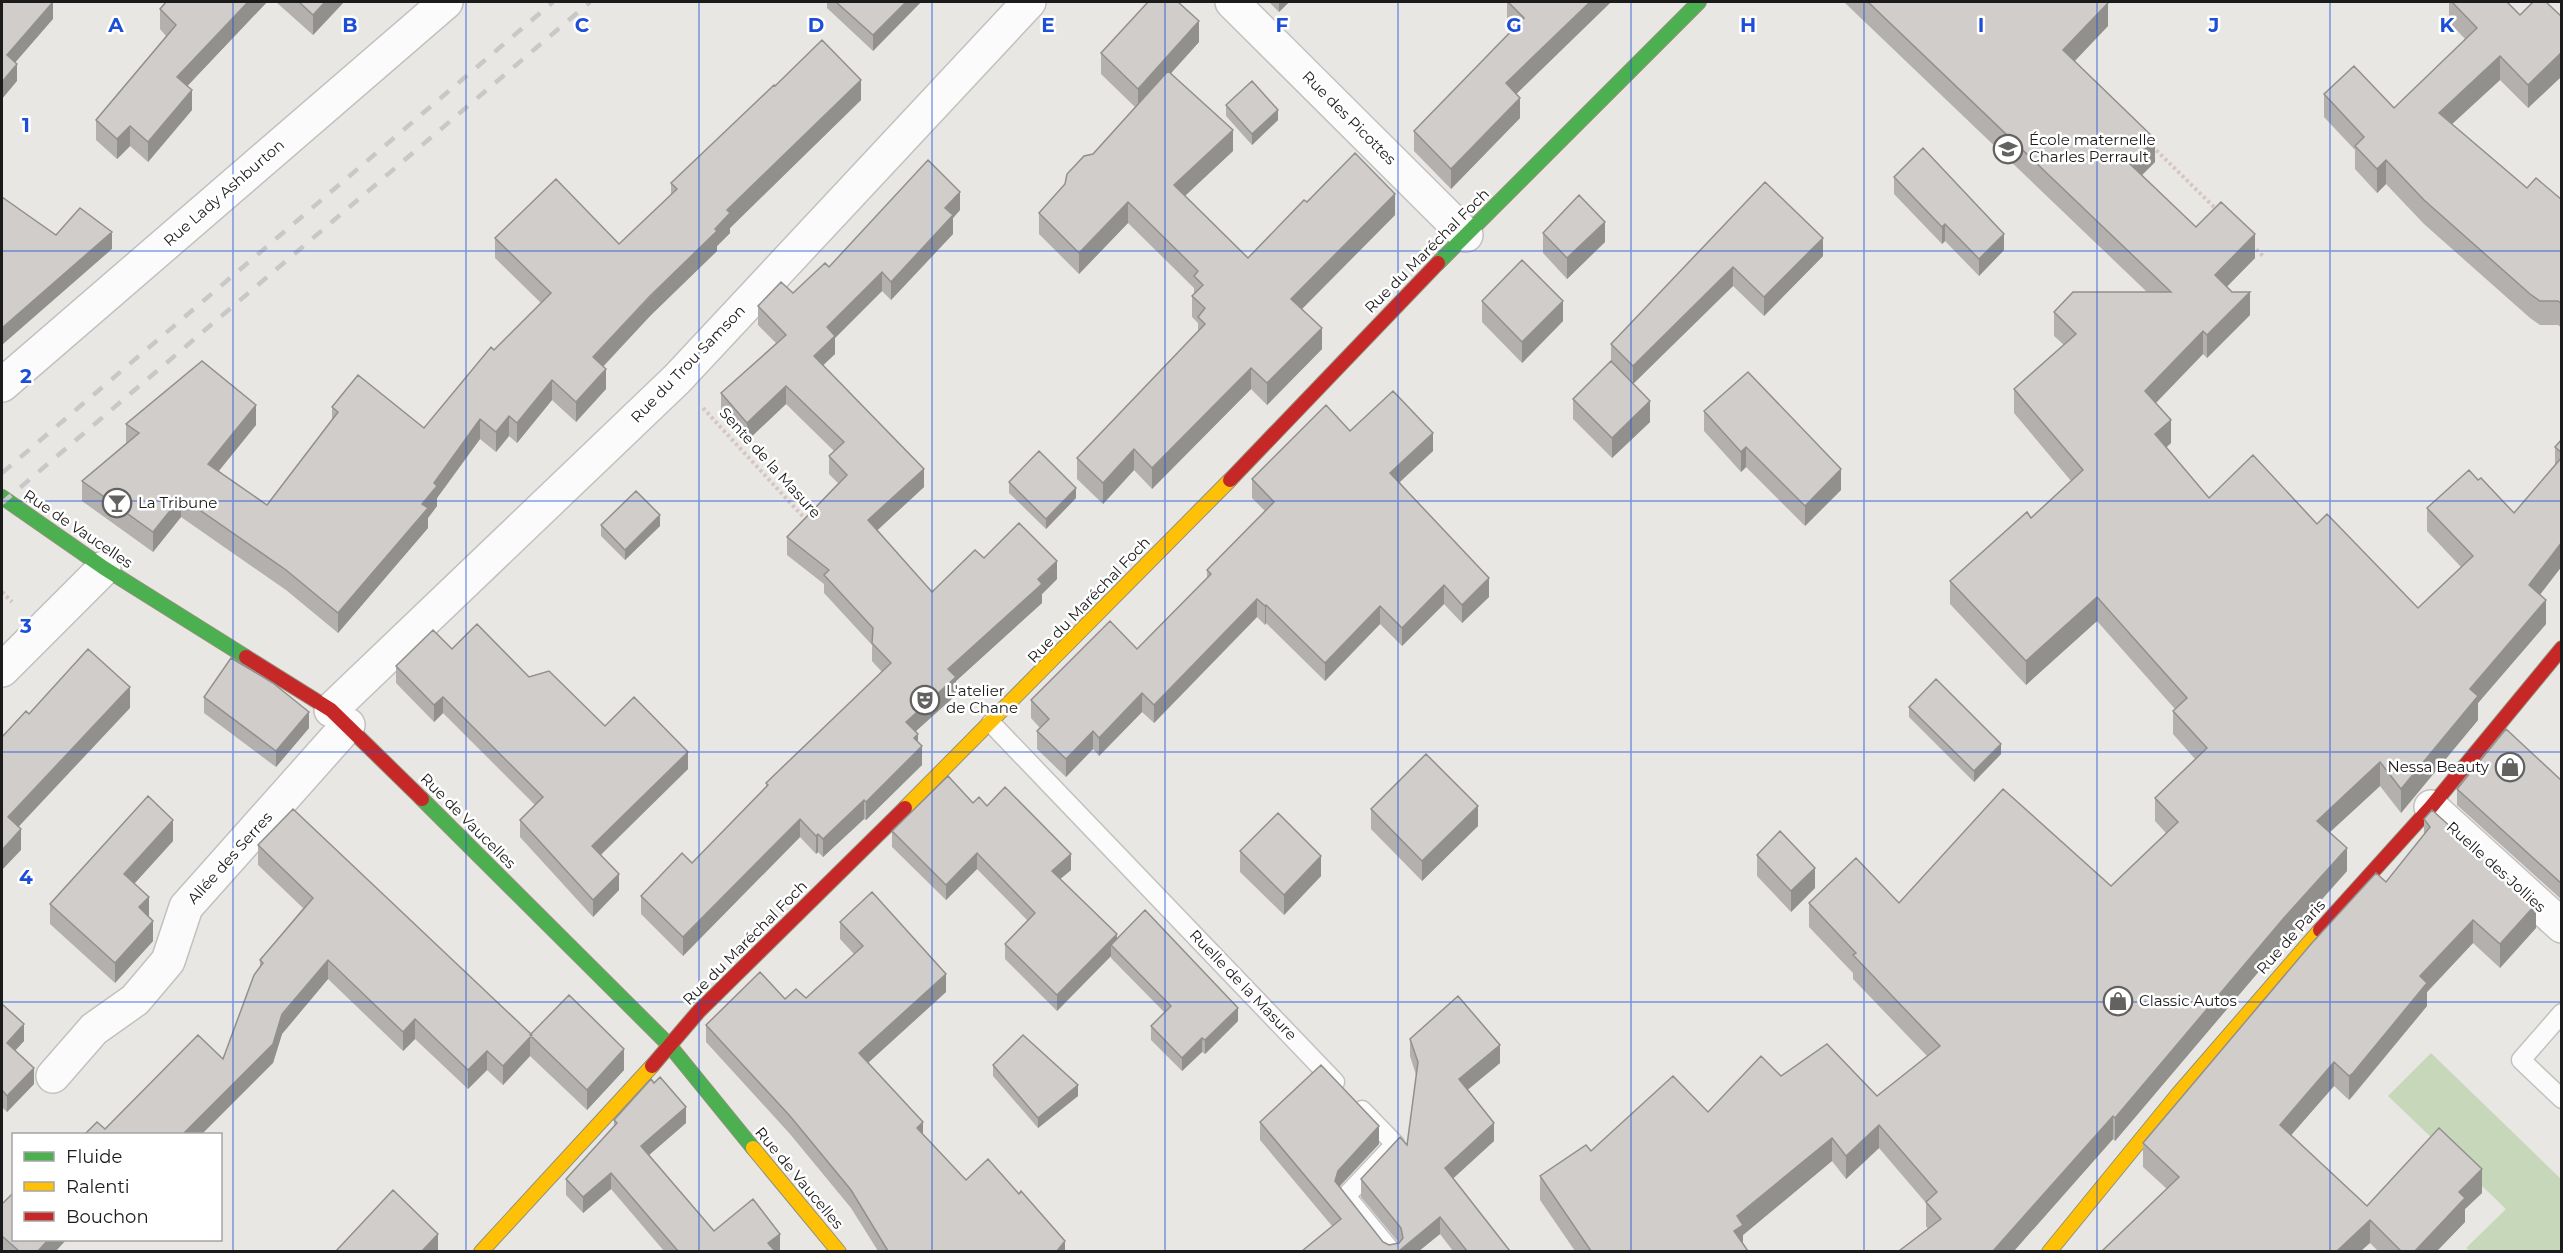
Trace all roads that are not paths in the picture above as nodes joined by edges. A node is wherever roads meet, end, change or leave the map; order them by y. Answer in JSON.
{"nodes":[{"id":1,"x":446,"y":2,"type":"edge"},
{"id":2,"x":1029,"y":2,"type":"edge"},
{"id":3,"x":1232,"y":2,"type":"edge"},
{"id":4,"x":1699,"y":2,"type":"edge"},
{"id":5,"x":1466,"y":235,"type":"junction"},
{"id":6,"x":2,"y":385,"type":"edge"},
{"id":7,"x":2,"y":497,"type":"edge"},
{"id":8,"x":104,"y":568,"type":"junction"},
{"id":9,"x":2562,"y":648,"type":"edge"},
{"id":10,"x":2,"y":670,"type":"edge"},
{"id":11,"x":340,"y":718,"type":"junction"},
{"id":12,"x":991,"y":723,"type":"junction"},
{"id":13,"x":2431,"y":807,"type":"junction"},
{"id":14,"x":2562,"y":926,"type":"edge"},
{"id":15,"x":2562,"y":1013,"type":"edge"},
{"id":16,"x":670,"y":1046,"type":"junction"},
{"id":17,"x":53,"y":1076,"type":"dead end"},
{"id":18,"x":2562,"y":1099,"type":"edge"},
{"id":19,"x":481,"y":1251,"type":"edge"},
{"id":20,"x":839,"y":1251,"type":"edge"},
{"id":21,"x":1392,"y":1251,"type":"edge"},
{"id":22,"x":2049,"y":1251,"type":"edge"}],
"edges":[{"from":1,"to":6,"type":"street","name":"Rue Lady Ashburton"},
{"from":2,"to":11,"type":"street","name":"Rue du Trou Samson"},
{"from":3,"to":5,"type":"street","name":"Rue des Picottes"},
{"from":4,"to":5,"type":"street","name":"Rue du Maréchal Foch"},
{"from":5,"to":12,"type":"street","name":"Rue du Maréchal Foch"},
{"from":7,"to":8,"type":"street","name":"Rue de Vaucelles"},
{"from":8,"to":10,"type":"street"},
{"from":8,"to":11,"type":"street","name":"Rue de Vaucelles"},
{"from":9,"to":13,"type":"street","name":"Rue de Paris"},
{"from":11,"to":16,"type":"street","name":"Rue de Vaucelles"},
{"from":11,"to":17,"type":"street","name":"Allée des Serres"},
{"from":12,"to":16,"type":"street","name":"Rue du Maréchal Foch"},
{"from":12,"to":21,"type":"lane","name":"Ruelle de la Masure"},
{"from":13,"to":14,"type":"street","name":"Ruelle des Jollies"},
{"from":13,"to":22,"type":"street","name":"Rue de Paris"},
{"from":15,"to":18,"type":"lane"},
{"from":16,"to":19,"type":"street","name":"Rue du Maréchal Foch"},
{"from":16,"to":20,"type":"street","name":"Rue de Vaucelles"}]}
